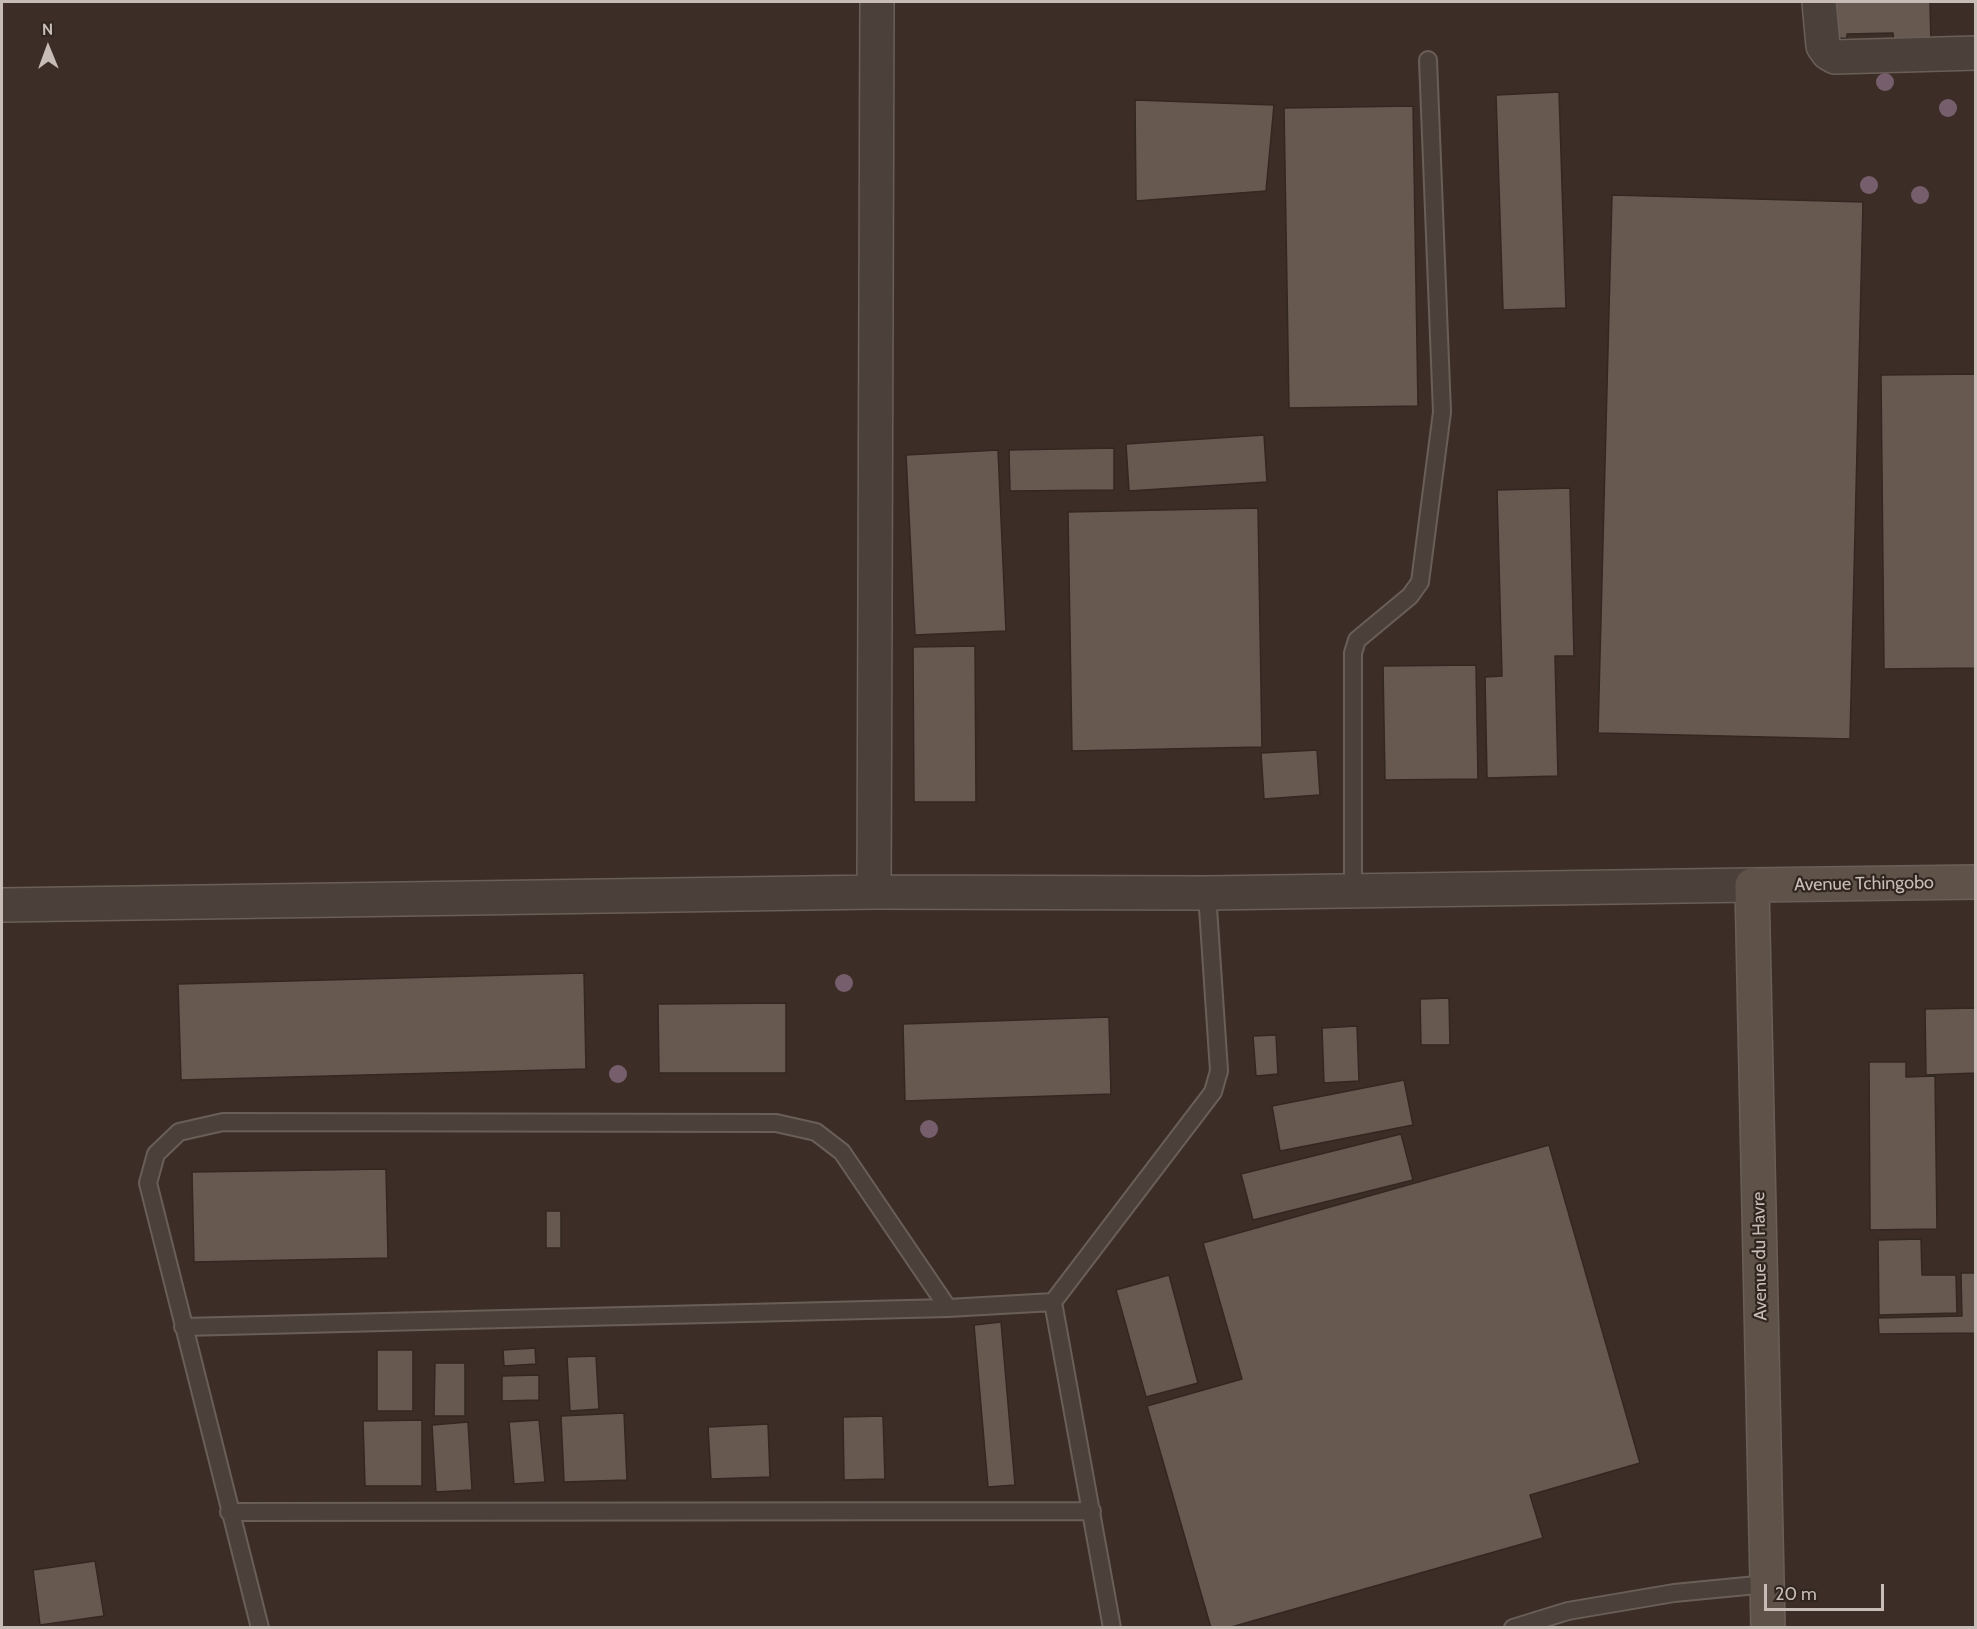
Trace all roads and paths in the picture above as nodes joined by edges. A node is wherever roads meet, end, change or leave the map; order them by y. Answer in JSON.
{"nodes":[{"id":1,"x":877,"y":2,"type":"edge"},
{"id":2,"x":1819,"y":2,"type":"edge"},
{"id":3,"x":1976,"y":52,"type":"edge"},
{"id":4,"x":1428,"y":60,"type":"dead end"},
{"id":5,"x":1976,"y":882,"type":"edge"},
{"id":6,"x":1752,"y":885,"type":"junction"},
{"id":7,"x":1353,"y":890,"type":"junction"},
{"id":8,"x":874,"y":892,"type":"junction"},
{"id":9,"x":1207,"y":893,"type":"junction"},
{"id":10,"x":2,"y":905,"type":"edge"},
{"id":11,"x":1053,"y":1302,"type":"junction"},
{"id":12,"x":948,"y":1308,"type":"junction"},
{"id":13,"x":183,"y":1327,"type":"junction"},
{"id":14,"x":229,"y":1512,"type":"junction"},
{"id":15,"x":1092,"y":1512,"type":"junction"},
{"id":16,"x":1767,"y":1584,"type":"junction"},
{"id":17,"x":260,"y":1628,"type":"edge"},
{"id":18,"x":1112,"y":1628,"type":"edge"},
{"id":19,"x":1513,"y":1628,"type":"edge"},
{"id":20,"x":1768,"y":1628,"type":"edge"}],
"edges":[{"from":1,"to":8,"type":"street"},
{"from":2,"to":3,"type":"street"},
{"from":4,"to":7,"type":"lane"},
{"from":5,"to":6,"type":"street","name":"Avenue Tchingobo"},
{"from":6,"to":7,"type":"street"},
{"from":6,"to":16,"type":"street","name":"Avenue du Havre"},
{"from":7,"to":9,"type":"street"},
{"from":8,"to":9,"type":"street"},
{"from":8,"to":10,"type":"street"},
{"from":9,"to":11,"type":"lane"},
{"from":11,"to":12,"type":"lane"},
{"from":11,"to":15,"type":"lane"},
{"from":12,"to":13,"type":"lane"},
{"from":12,"to":13,"type":"lane"},
{"from":13,"to":14,"type":"lane"},
{"from":14,"to":15,"type":"lane"},
{"from":14,"to":17,"type":"lane"},
{"from":15,"to":18,"type":"lane"},
{"from":16,"to":19,"type":"lane"},
{"from":16,"to":20,"type":"street","name":"Avenue du Havre"}]}
